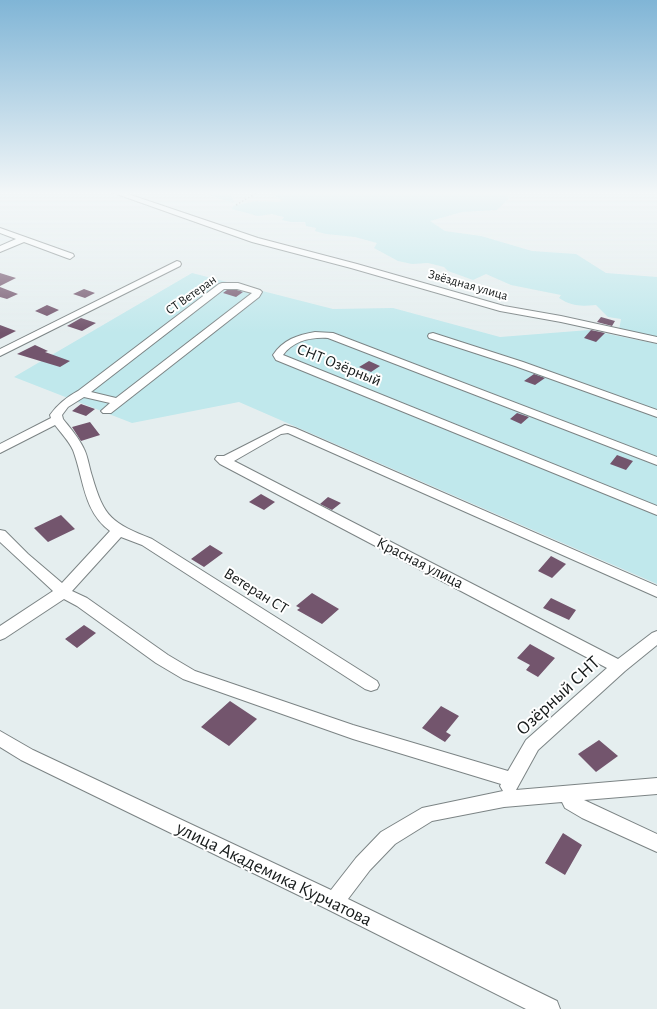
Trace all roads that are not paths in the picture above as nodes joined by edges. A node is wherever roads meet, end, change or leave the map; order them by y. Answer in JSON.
{"nodes":[{"id":1,"x":23,"y":239,"type":"joint"},
{"id":2,"x":252,"y":239,"type":"edge"},
{"id":3,"x":0,"y":249,"type":"edge"},
{"id":4,"x":70,"y":256,"type":"dead end"},
{"id":5,"x":177,"y":264,"type":"dead end"},
{"id":6,"x":433,"y":336,"type":"dead end"},
{"id":7,"x":657,"y":340,"type":"edge"},
{"id":8,"x":0,"y":353,"type":"edge"},
{"id":9,"x":82,"y":393,"type":"junction"},
{"id":10,"x":118,"y":402,"type":"junction"},
{"id":11,"x":107,"y":411,"type":"dead end"},
{"id":12,"x":657,"y":414,"type":"edge"},
{"id":13,"x":57,"y":419,"type":"junction"},
{"id":14,"x":0,"y":449,"type":"edge"},
{"id":15,"x":657,"y":461,"type":"edge"},
{"id":16,"x":657,"y":511,"type":"edge"},
{"id":17,"x":119,"y":531,"type":"junction"},
{"id":18,"x":0,"y":534,"type":"edge"},
{"id":19,"x":63,"y":592,"type":"junction"},
{"id":20,"x":657,"y":592,"type":"edge"},
{"id":21,"x":0,"y":634,"type":"edge"},
{"id":22,"x":657,"y":637,"type":"edge"},
{"id":23,"x":619,"y":667,"type":"junction"},
{"id":24,"x":371,"y":685,"type":"dead end"},
{"id":25,"x":0,"y":738,"type":"edge"},
{"id":26,"x":511,"y":779,"type":"junction"},
{"id":27,"x":657,"y":786,"type":"edge"},
{"id":28,"x":566,"y":794,"type":"junction"},
{"id":29,"x":504,"y":798,"type":"junction"},
{"id":30,"x":657,"y":843,"type":"edge"},
{"id":31,"x":334,"y":902,"type":"junction"},
{"id":32,"x":549,"y":1009,"type":"edge"}],
"edges":[{"from":1,"to":3,"type":"street"},
{"from":1,"to":4,"type":"street"},
{"from":2,"to":7,"type":"street","name":"Звёздная улица"},
{"from":5,"to":8,"type":"street"},
{"from":6,"to":12,"type":"street"},
{"from":9,"to":10,"type":"street"},
{"from":9,"to":10,"type":"street","name":"СТ Ветеран"},
{"from":9,"to":13,"type":"street","name":"СТ Ветеран"},
{"from":10,"to":11,"type":"street","name":"СТ Ветеран"},
{"from":13,"to":14,"type":"street"},
{"from":13,"to":17,"type":"street","name":"Ветеран СТ"},
{"from":15,"to":16,"type":"street","name":"СНТ Озёрный"},
{"from":17,"to":19,"type":"street"},
{"from":17,"to":24,"type":"street","name":"Ветеран СТ"},
{"from":18,"to":19,"type":"street"},
{"from":19,"to":21,"type":"street"},
{"from":19,"to":26,"type":"street"},
{"from":20,"to":23,"type":"street","name":"Красная улица"},
{"from":22,"to":23,"type":"street","name":"Озёрный СНТ"},
{"from":23,"to":26,"type":"street","name":"Озёрный СНТ"},
{"from":25,"to":31,"type":"street","name":"улица Академика Курчатова"},
{"from":26,"to":29,"type":"street","name":"Озёрный СНТ"},
{"from":27,"to":28,"type":"street"},
{"from":28,"to":29,"type":"street"},
{"from":28,"to":30,"type":"street"},
{"from":29,"to":31,"type":"street"},
{"from":31,"to":32,"type":"street","name":"улица Академика Курчатова"}]}
